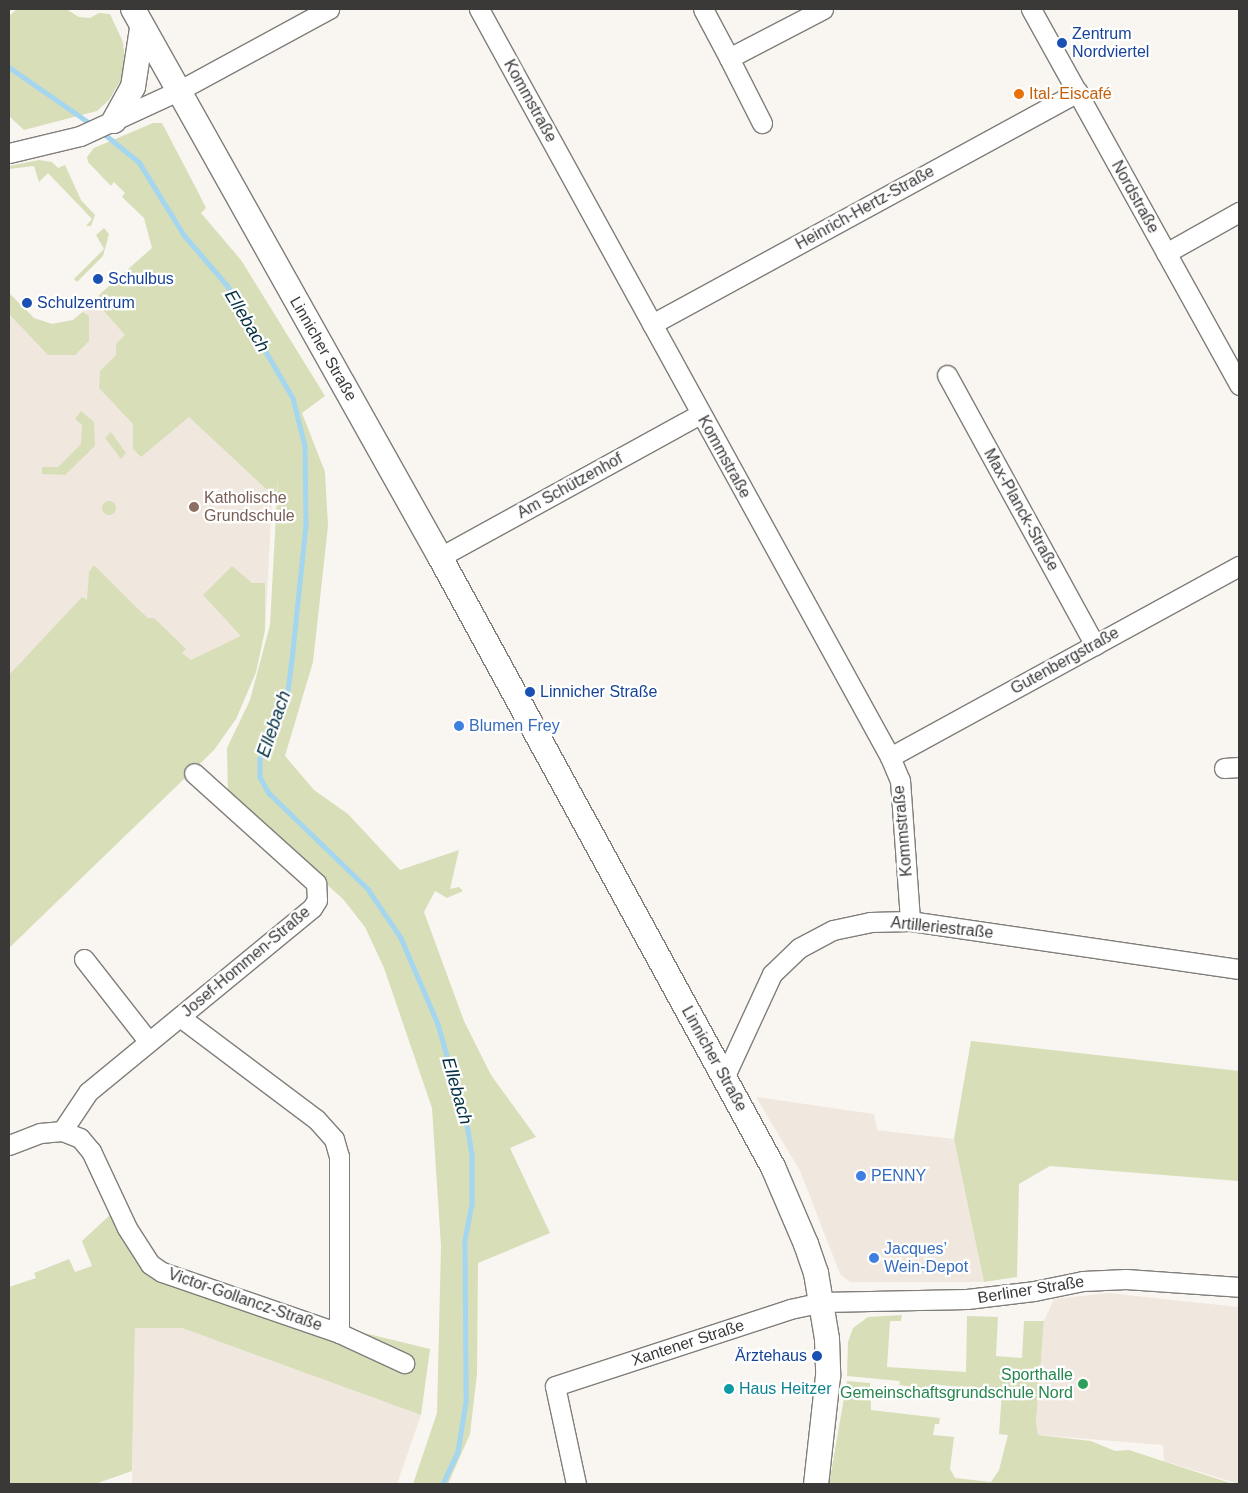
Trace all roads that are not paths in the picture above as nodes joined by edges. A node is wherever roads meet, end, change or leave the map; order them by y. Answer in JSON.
{"nodes":[{"id":1,"x":329,"y":9,"type":"edge"},
{"id":2,"x":479,"y":9,"type":"edge"},
{"id":3,"x":702,"y":9,"type":"edge"},
{"id":4,"x":823,"y":9,"type":"edge"},
{"id":5,"x":1031,"y":9,"type":"edge"},
{"id":6,"x":137,"y":18,"type":"edge"},
{"id":7,"x":729,"y":58,"type":"junction"},
{"id":8,"x":178,"y":91,"type":"junction"},
{"id":9,"x":1078,"y":92,"type":"junction"},
{"id":10,"x":110,"y":123,"type":"junction"},
{"id":11,"x":762,"y":123,"type":"dead end"},
{"id":12,"x":9,"y":153,"type":"edge"},
{"id":13,"x":1239,"y":212,"type":"edge"},
{"id":14,"x":1166,"y":253,"type":"junction"},
{"id":15,"x":652,"y":324,"type":"junction"},
{"id":16,"x":947,"y":375,"type":"dead end"},
{"id":17,"x":1239,"y":385,"type":"edge"},
{"id":18,"x":700,"y":414,"type":"junction"},
{"id":19,"x":440,"y":557,"type":"junction"},
{"id":20,"x":1239,"y":566,"type":"edge"},
{"id":21,"x":1096,"y":645,"type":"junction"},
{"id":22,"x":890,"y":757,"type":"junction"},
{"id":23,"x":194,"y":773,"type":"dead end"},
{"id":24,"x":910,"y":922,"type":"junction"},
{"id":25,"x":84,"y":959,"type":"dead end"},
{"id":26,"x":1239,"y":969,"type":"edge"},
{"id":27,"x":180,"y":1018,"type":"junction"},
{"id":28,"x":148,"y":1041,"type":"junction"},
{"id":29,"x":724,"y":1078,"type":"junction"},
{"id":30,"x":62,"y":1131,"type":"junction"},
{"id":31,"x":9,"y":1145,"type":"edge"},
{"id":32,"x":1239,"y":1287,"type":"edge"},
{"id":33,"x":822,"y":1302,"type":"junction"},
{"id":34,"x":339,"y":1333,"type":"junction"},
{"id":35,"x":404,"y":1363,"type":"dead end"},
{"id":36,"x":576,"y":1484,"type":"edge"},
{"id":37,"x":816,"y":1484,"type":"edge"}],
"edges":[{"from":1,"to":8,"type":"street"},
{"from":2,"to":15,"type":"street","name":"Kommstraße"},
{"from":3,"to":7,"type":"street"},
{"from":4,"to":7,"type":"street"},
{"from":5,"to":9,"type":"street","name":"Nordstraße"},
{"from":6,"to":8,"type":"main road","name":"Linnicher Straße"},
{"from":6,"to":10,"type":"main road"},
{"from":7,"to":11,"type":"street"},
{"from":8,"to":10,"type":"street"},
{"from":8,"to":19,"type":"main road","name":"Linnicher Straße"},
{"from":9,"to":14,"type":"street","name":"Nordstraße"},
{"from":9,"to":15,"type":"street","name":"Heinrich-Hertz-Straße"},
{"from":10,"to":12,"type":"street"},
{"from":13,"to":14,"type":"street"},
{"from":14,"to":17,"type":"street","name":"Nordstraße"},
{"from":15,"to":18,"type":"street","name":"Kommstraße"},
{"from":16,"to":21,"type":"street","name":"Max-Planck-Straße"},
{"from":18,"to":19,"type":"street","name":"Am Schützenhof"},
{"from":18,"to":22,"type":"street","name":"Kommstraße"},
{"from":19,"to":29,"type":"main road","name":"Linnicher Straße"},
{"from":20,"to":21,"type":"street","name":"Gutenbergstraße"},
{"from":21,"to":22,"type":"street","name":"Gutenbergstraße"},
{"from":22,"to":24,"type":"street","name":"Kommstraße"},
{"from":23,"to":27,"type":"street","name":"Josef-Hommen-Straße"},
{"from":24,"to":26,"type":"street","name":"Artilleriestraße"},
{"from":24,"to":29,"type":"street","name":"Artilleriestraße"},
{"from":25,"to":28,"type":"street"},
{"from":27,"to":28,"type":"street","name":"Josef-Hommen-Straße"},
{"from":27,"to":34,"type":"street"},
{"from":28,"to":30,"type":"street","name":"Josef-Hommen-Straße"},
{"from":29,"to":33,"type":"main road","name":"Linnicher Straße"},
{"from":30,"to":31,"type":"street"},
{"from":30,"to":34,"type":"street","name":"Victor-Gollancz-Straße"},
{"from":32,"to":33,"type":"street","name":"Berliner Straße"},
{"from":33,"to":36,"type":"street","name":"Xantener Straße"},
{"from":33,"to":37,"type":"main road","name":"Linnicher Straße"},
{"from":34,"to":35,"type":"street","name":"Victor-Gollancz-Straße"}]}
